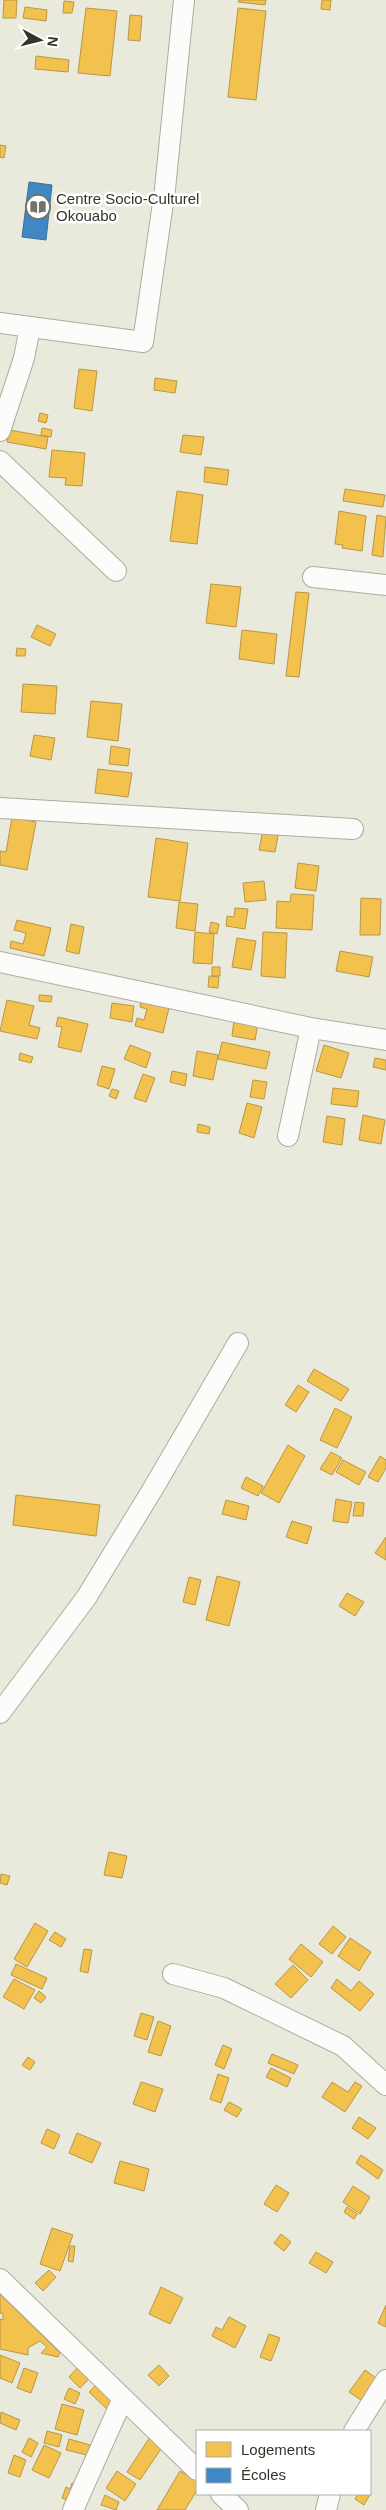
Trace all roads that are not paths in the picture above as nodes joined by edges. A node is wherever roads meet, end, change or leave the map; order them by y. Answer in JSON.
{"nodes":[{"id":1,"x":184,"y":0,"type":"edge"},
{"id":2,"x":0,"y":323,"type":"edge"},
{"id":3,"x":30,"y":327,"type":"junction"},
{"id":4,"x":0,"y":431,"type":"edge"},
{"id":5,"x":0,"y":461,"type":"edge"},
{"id":6,"x":116,"y":571,"type":"dead end"},
{"id":7,"x":313,"y":577,"type":"dead end"},
{"id":8,"x":386,"y":585,"type":"edge"},
{"id":9,"x":0,"y":808,"type":"edge"},
{"id":10,"x":354,"y":829,"type":"dead end"},
{"id":11,"x":0,"y":962,"type":"edge"},
{"id":12,"x":311,"y":1028,"type":"junction"},
{"id":13,"x":386,"y":1040,"type":"edge"},
{"id":14,"x":288,"y":1136,"type":"dead end"},
{"id":15,"x":238,"y":1343,"type":"dead end"},
{"id":16,"x":0,"y":1713,"type":"edge"},
{"id":17,"x":173,"y":1974,"type":"dead end"},
{"id":18,"x":386,"y":2085,"type":"edge"},
{"id":19,"x":0,"y":2279,"type":"edge"},
{"id":20,"x":386,"y":2380,"type":"edge"},
{"id":21,"x":123,"y":2398,"type":"junction"},
{"id":22,"x":355,"y":2430,"type":"edge"},
{"id":23,"x":196,"y":2469,"type":"edge"},
{"id":24,"x":222,"y":2495,"type":"edge"},
{"id":25,"x":330,"y":2495,"type":"edge"},
{"id":26,"x":73,"y":2510,"type":"edge"},
{"id":27,"x":238,"y":2510,"type":"edge"},
{"id":28,"x":326,"y":2510,"type":"edge"}],
"edges":[{"from":1,"to":3,"type":"street"},
{"from":2,"to":3,"type":"street"},
{"from":3,"to":4,"type":"street"},
{"from":5,"to":6,"type":"street"},
{"from":7,"to":8,"type":"street"},
{"from":9,"to":10,"type":"street"},
{"from":11,"to":12,"type":"street"},
{"from":12,"to":13,"type":"street"},
{"from":12,"to":14,"type":"street"},
{"from":15,"to":16,"type":"street"},
{"from":17,"to":18,"type":"street"},
{"from":19,"to":21,"type":"street"},
{"from":20,"to":22,"type":"street"},
{"from":21,"to":23,"type":"street"},
{"from":21,"to":26,"type":"street"},
{"from":24,"to":27,"type":"street"},
{"from":25,"to":28,"type":"street"}]}
